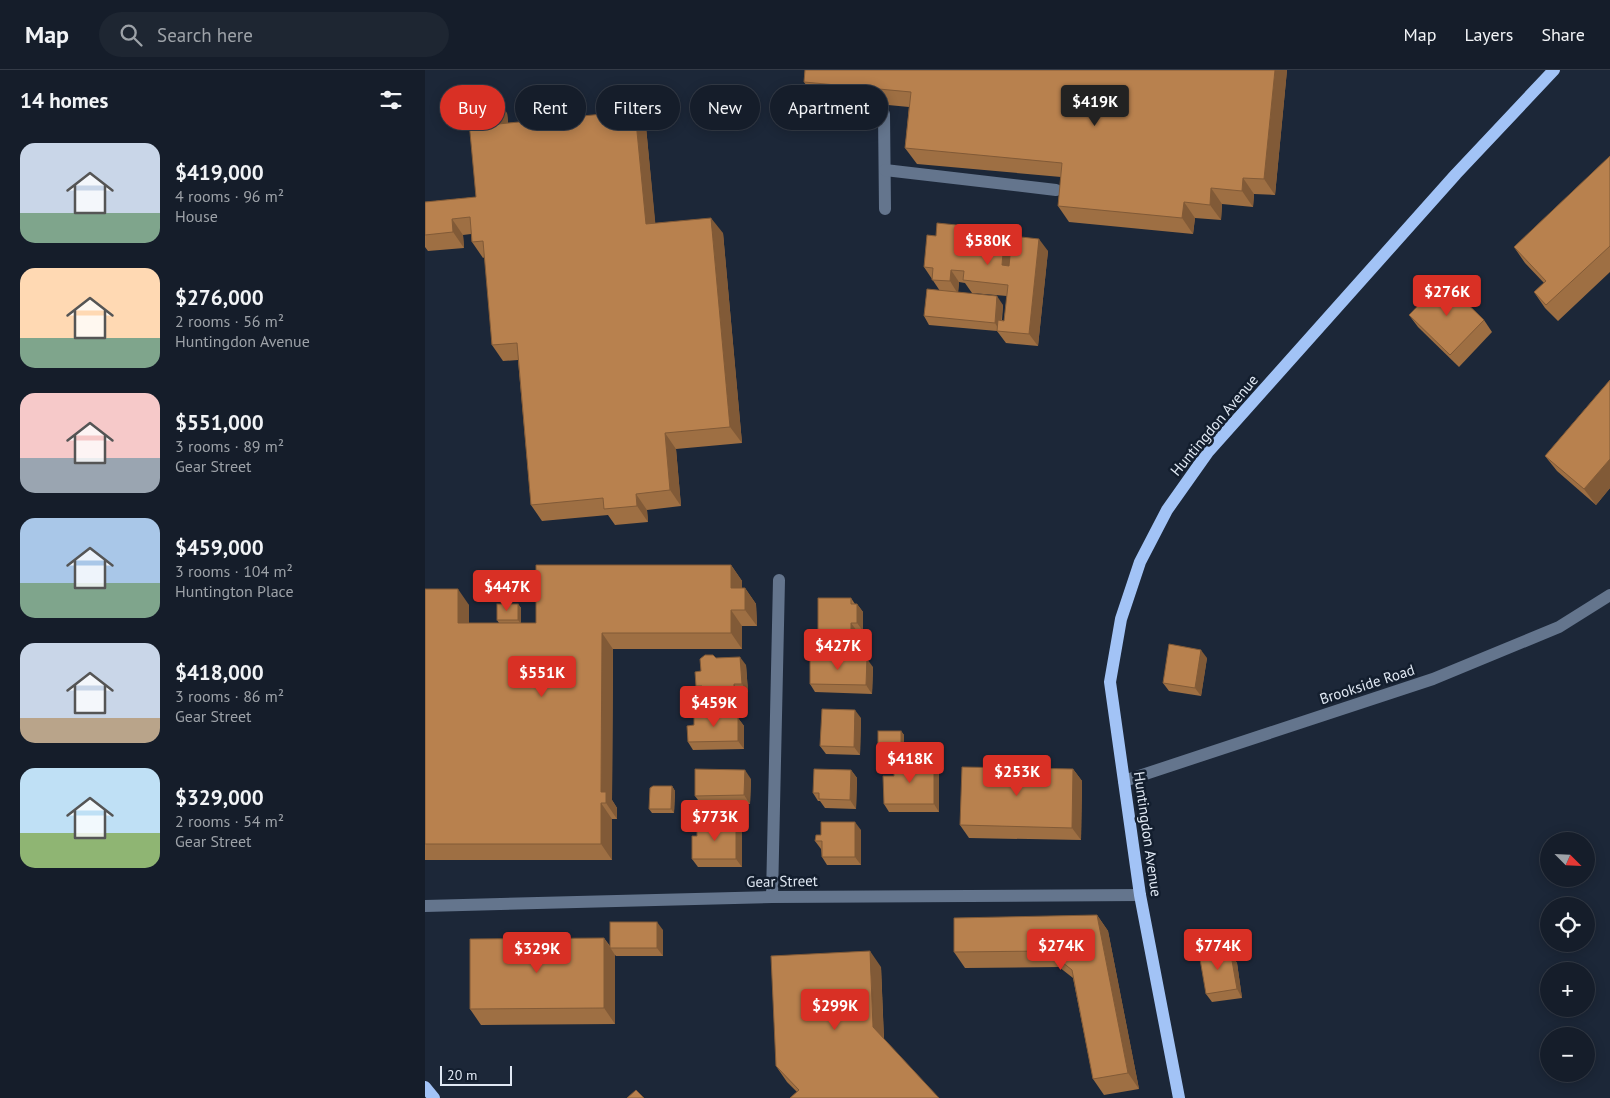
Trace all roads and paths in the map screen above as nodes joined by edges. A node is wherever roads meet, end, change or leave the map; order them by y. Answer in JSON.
{"nodes":[{"id":1,"x":1554,"y":70,"type":"edge"},
{"id":2,"x":884,"y":130,"type":"edge"},
{"id":3,"x":885,"y":170,"type":"junction"},
{"id":4,"x":1056,"y":190,"type":"dead end"},
{"id":5,"x":885,"y":209,"type":"dead end"},
{"id":6,"x":779,"y":580,"type":"dead end"},
{"id":7,"x":1610,"y":595,"type":"edge"},
{"id":8,"x":1124,"y":781,"type":"junction"},
{"id":9,"x":1140,"y":895,"type":"junction"},
{"id":10,"x":772,"y":897,"type":"junction"},
{"id":11,"x":425,"y":906,"type":"edge"},
{"id":12,"x":425,"y":1087,"type":"edge"},
{"id":13,"x":435,"y":1098,"type":"edge"},
{"id":14,"x":1179,"y":1098,"type":"edge"}],
"edges":[{"from":1,"to":8,"type":"main road","name":"Huntingdon Avenue"},
{"from":2,"to":3,"type":"street"},
{"from":3,"to":4,"type":"street"},
{"from":3,"to":5,"type":"street"},
{"from":6,"to":10,"type":"street"},
{"from":7,"to":8,"type":"street","name":"Brookside Road"},
{"from":8,"to":9,"type":"main road","name":"Huntingdon Avenue"},
{"from":9,"to":10,"type":"street","name":"Gear Street"},
{"from":9,"to":14,"type":"main road","name":"Huntingdon Avenue"},
{"from":10,"to":11,"type":"street","name":"Gear Street"},
{"from":12,"to":13,"type":"main road"}]}
